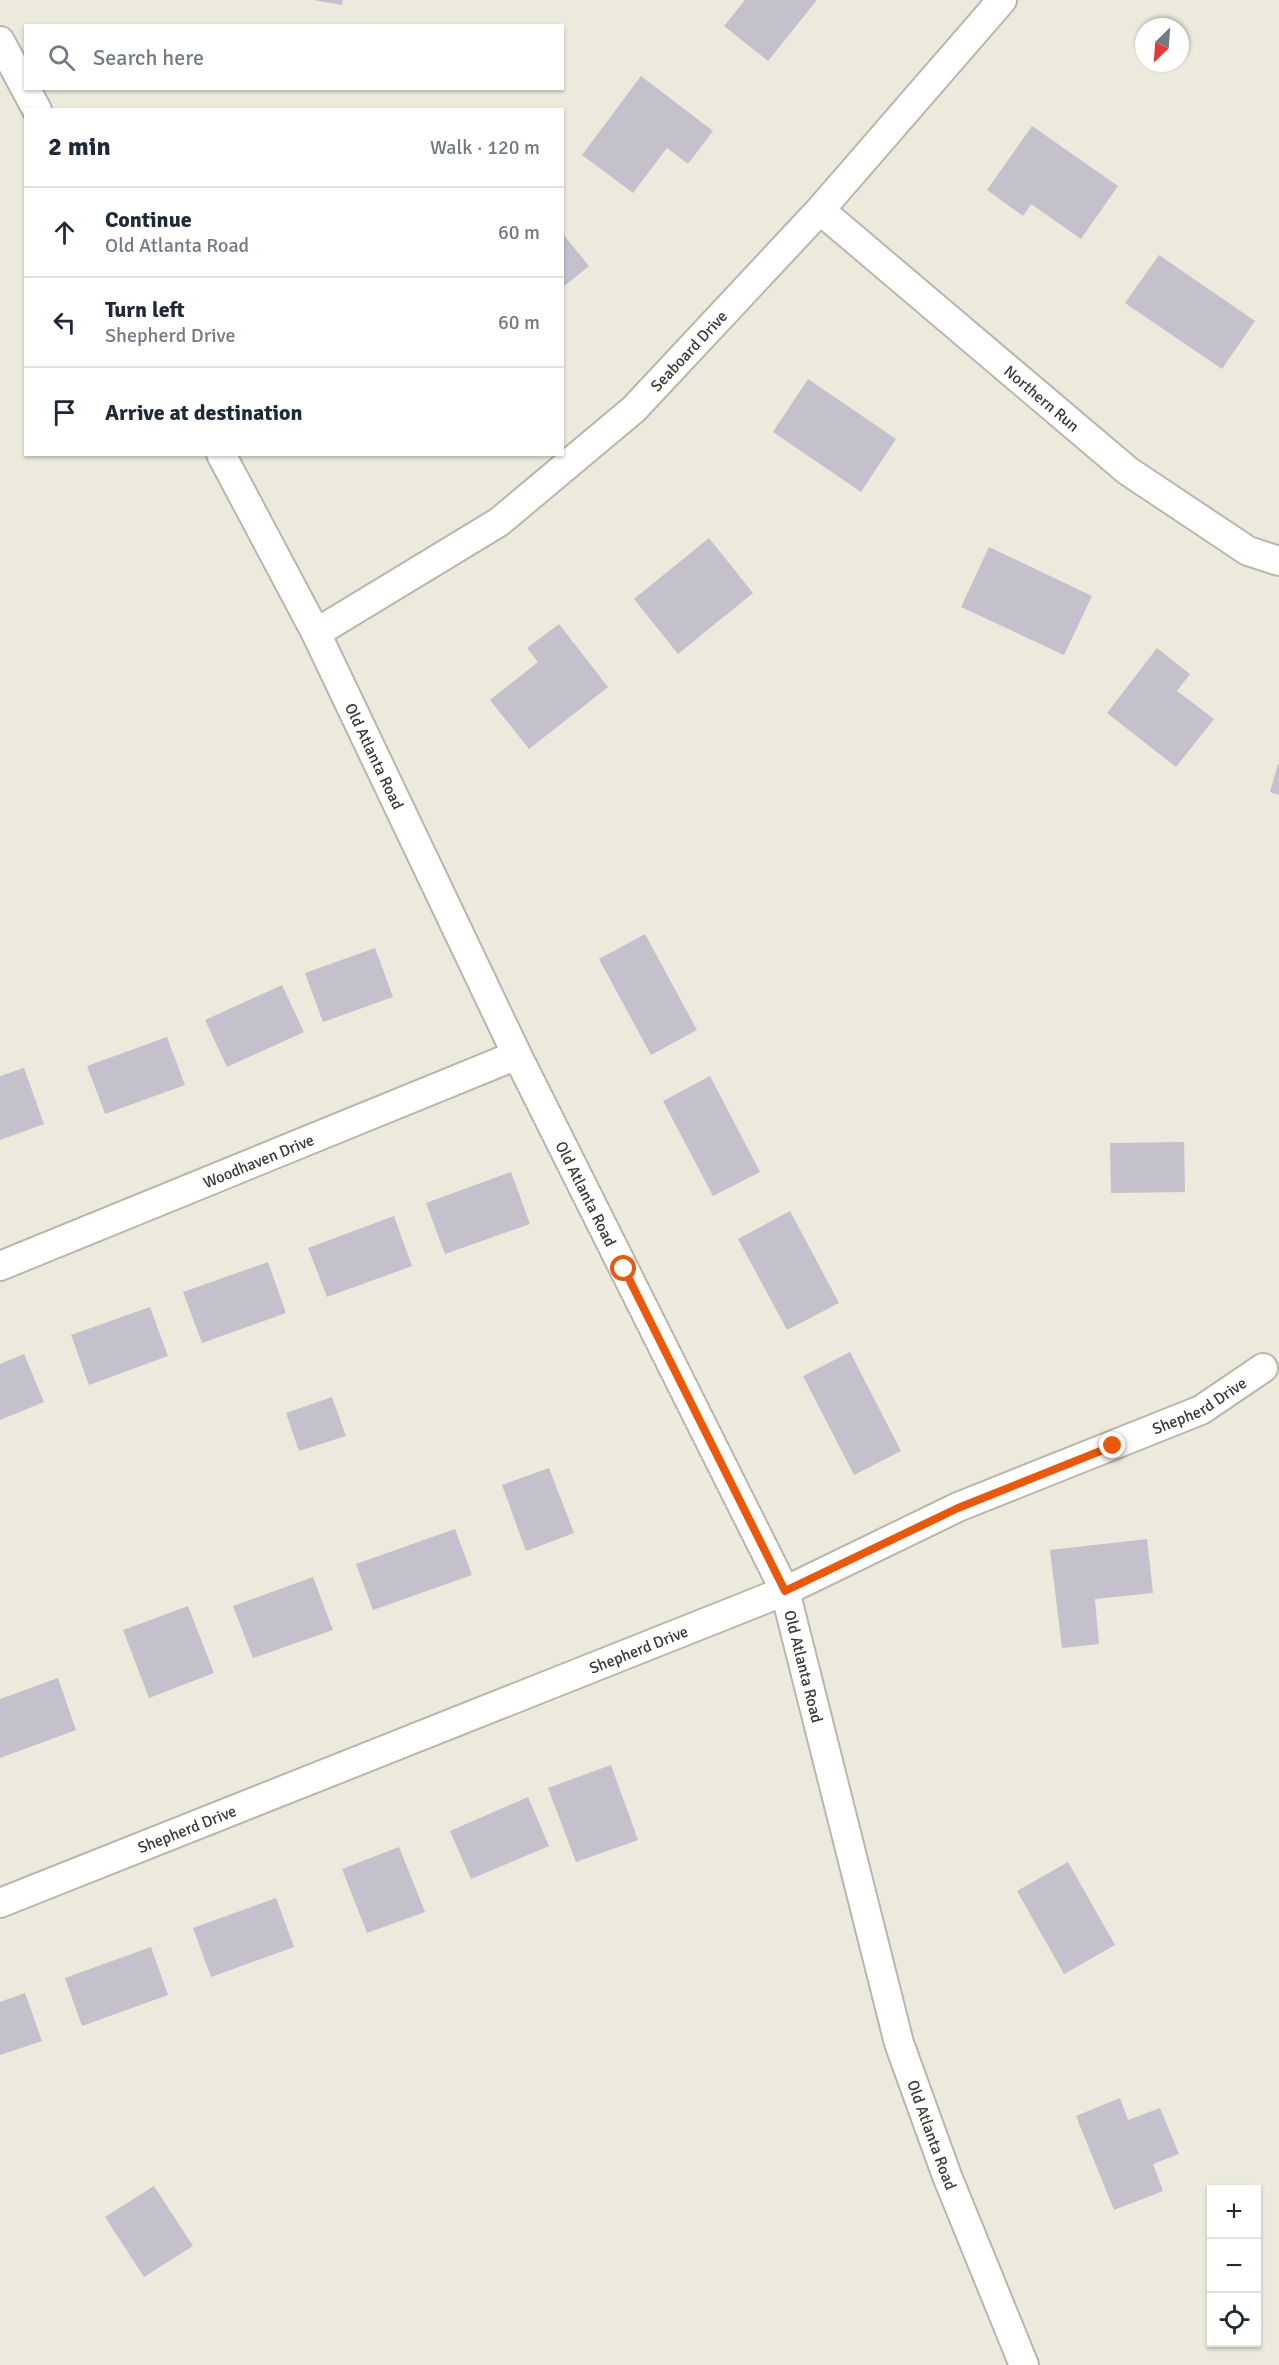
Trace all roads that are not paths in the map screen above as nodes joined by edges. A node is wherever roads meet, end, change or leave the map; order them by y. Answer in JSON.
{"nodes":[{"id":1,"x":1002,"y":0,"type":"edge"},
{"id":2,"x":0,"y":41,"type":"edge"},
{"id":3,"x":24,"y":86,"type":"edge"},
{"id":4,"x":26,"y":90,"type":"edge"},
{"id":5,"x":36,"y":108,"type":"edge"},
{"id":6,"x":820,"y":210,"type":"junction"},
{"id":7,"x":222,"y":456,"type":"edge"},
{"id":8,"x":1279,"y":561,"type":"edge"},
{"id":9,"x":316,"y":633,"type":"junction"},
{"id":10,"x":517,"y":1055,"type":"junction"},
{"id":11,"x":0,"y":1266,"type":"edge"},
{"id":12,"x":1263,"y":1368,"type":"dead end"},
{"id":13,"x":785,"y":1591,"type":"junction"},
{"id":14,"x":0,"y":1902,"type":"edge"},
{"id":15,"x":1024,"y":2365,"type":"edge"}],
"edges":[{"from":1,"to":6,"type":"street","name":"Seaboard Drive"},
{"from":2,"to":3,"type":"street"},
{"from":4,"to":5,"type":"street"},
{"from":6,"to":8,"type":"street","name":"Northern Run"},
{"from":6,"to":9,"type":"street","name":"Seaboard Drive"},
{"from":7,"to":9,"type":"street","name":"Old Atlanta Road"},
{"from":9,"to":10,"type":"street","name":"Old Atlanta Road"},
{"from":10,"to":11,"type":"street","name":"Woodhaven Drive"},
{"from":10,"to":13,"type":"street","name":"Old Atlanta Road"},
{"from":12,"to":13,"type":"street","name":"Shepherd Drive"},
{"from":13,"to":14,"type":"street","name":"Shepherd Drive"},
{"from":13,"to":15,"type":"street","name":"Old Atlanta Road"}]}
